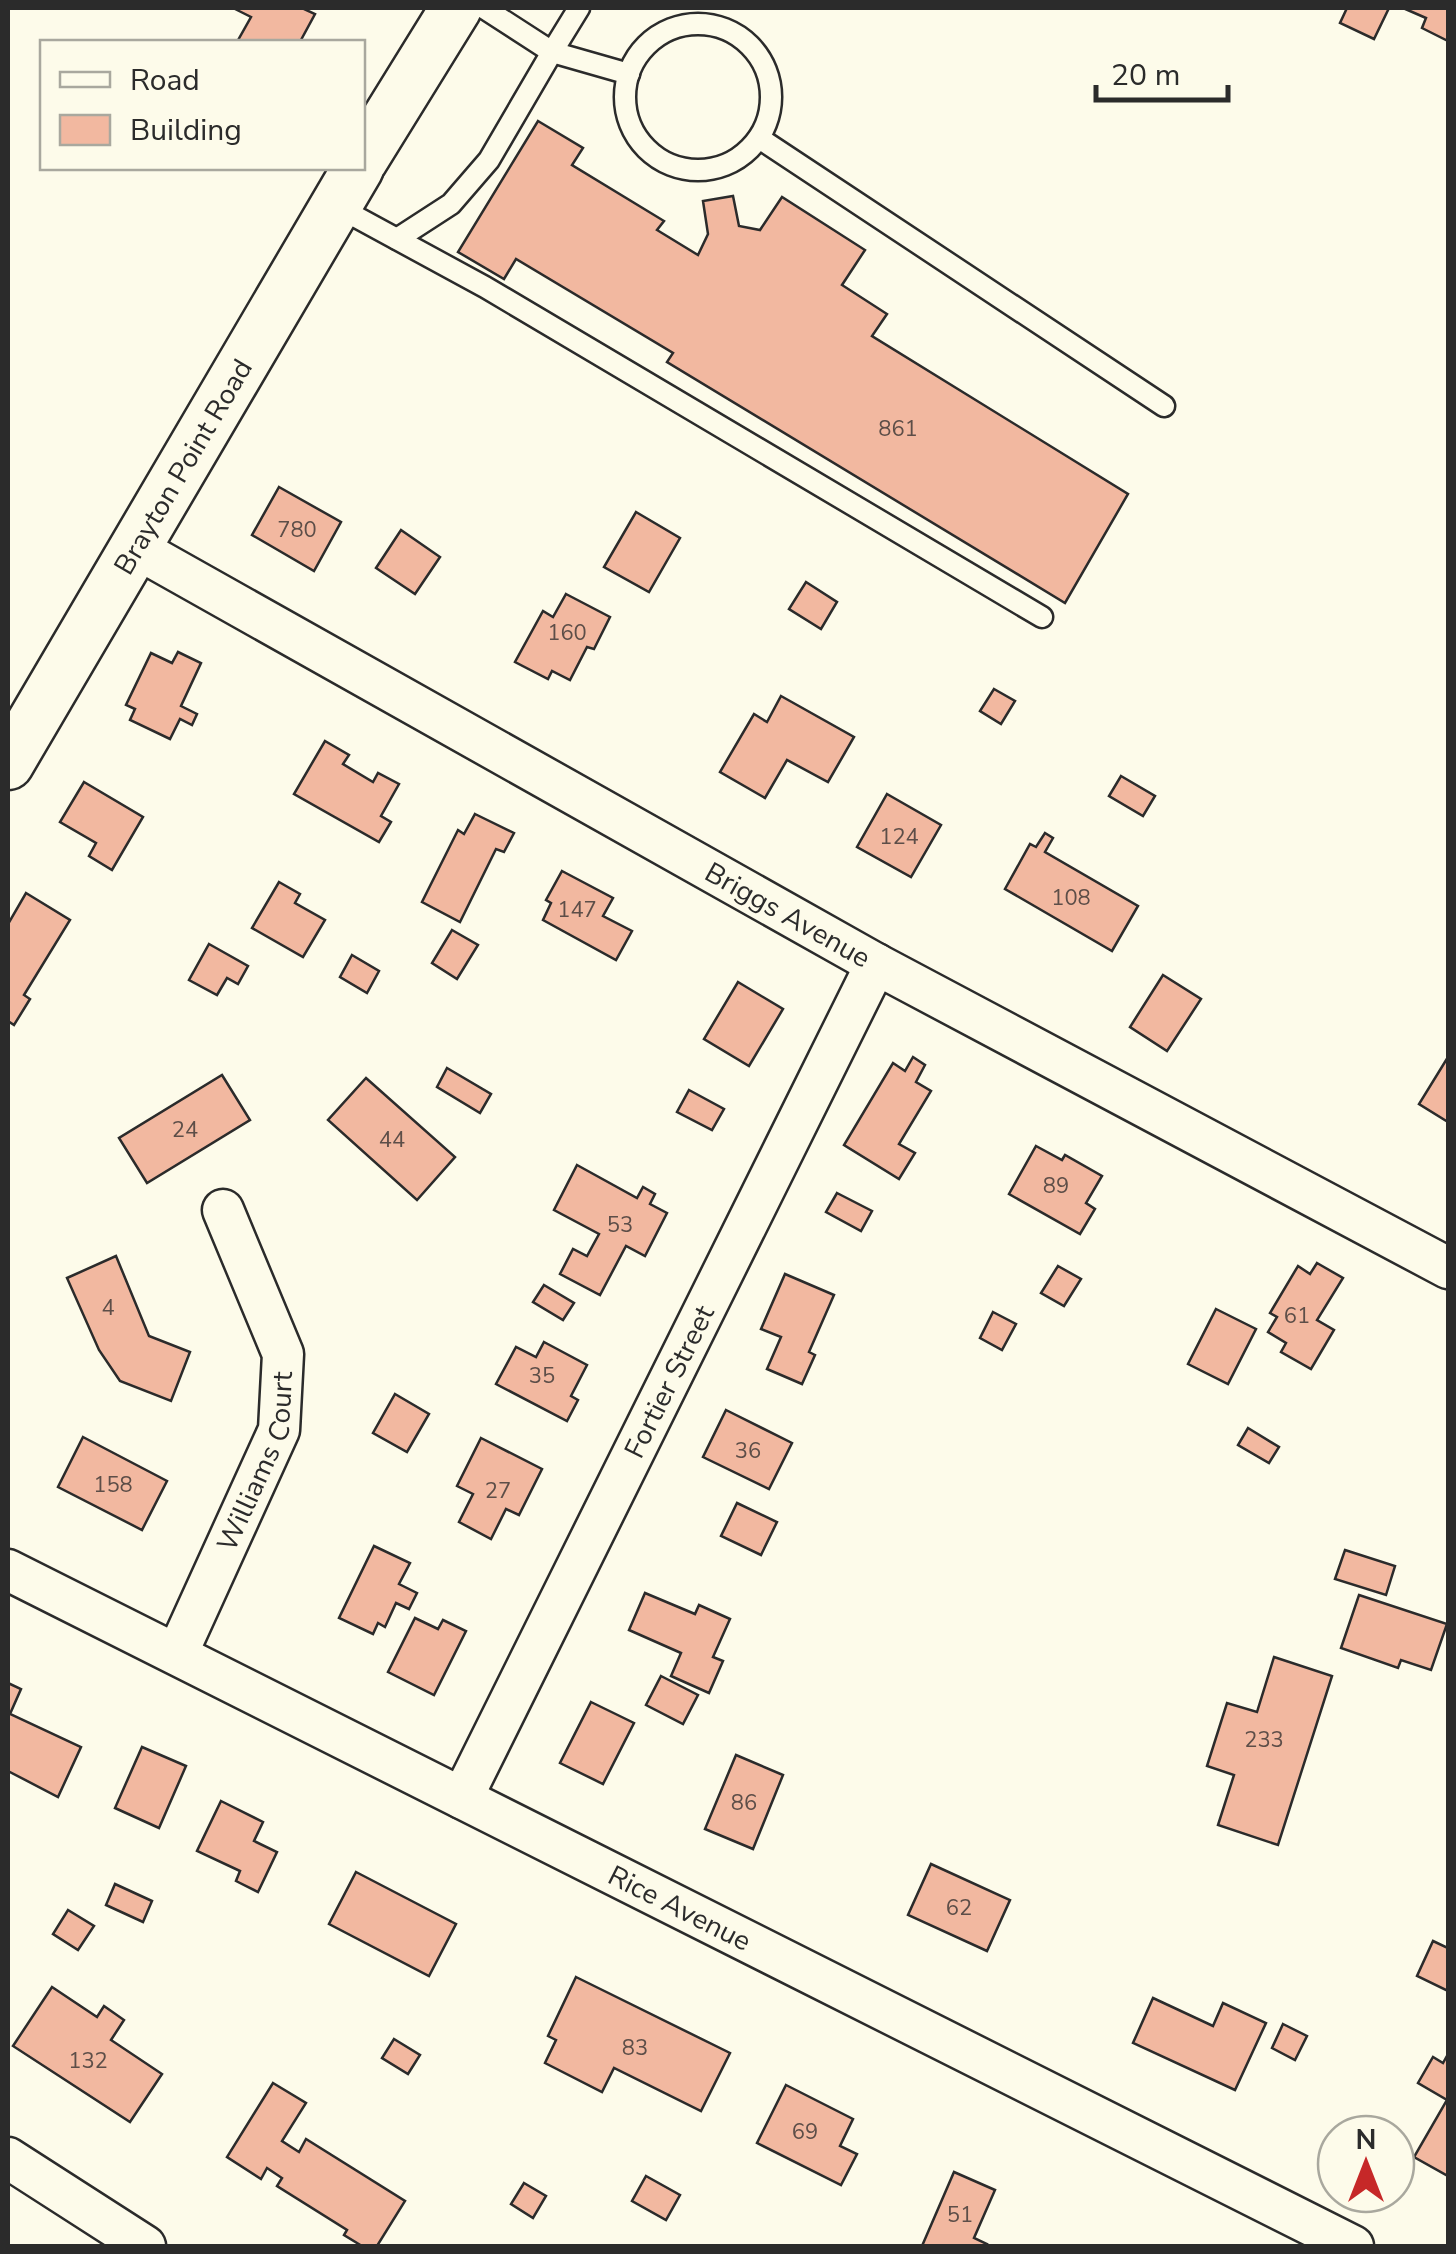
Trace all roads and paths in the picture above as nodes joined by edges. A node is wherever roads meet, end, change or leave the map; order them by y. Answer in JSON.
{"nodes":[{"id":1,"x":580,"y":8,"type":"edge"},
{"id":2,"x":459,"y":9,"type":"edge"},
{"id":3,"x":552,"y":52,"type":"junction"},
{"id":4,"x":628,"y":74,"type":"junction"},
{"id":5,"x":759,"y":138,"type":"junction"},
{"id":6,"x":365,"y":155,"type":"edge"},
{"id":7,"x":347,"y":186,"type":"edge"},
{"id":8,"x":397,"y":239,"type":"junction"},
{"id":9,"x":1164,"y":406,"type":"dead end"},
{"id":10,"x":136,"y":548,"type":"junction"},
{"id":11,"x":1042,"y":616,"type":"dead end"},
{"id":12,"x":8,"y":764,"type":"edge"},
{"id":13,"x":876,"y":964,"type":"junction"},
{"id":14,"x":223,"y":1210,"type":"dead end"},
{"id":15,"x":1448,"y":1268,"type":"edge"},
{"id":16,"x":8,"y":1570,"type":"edge"},
{"id":17,"x":177,"y":1654,"type":"junction"},
{"id":18,"x":462,"y":1798,"type":"junction"},
{"id":19,"x":8,"y":2158,"type":"edge"},
{"id":20,"x":145,"y":2246,"type":"edge"},
{"id":21,"x":1352,"y":2246,"type":"edge"}],
"edges":[{"from":1,"to":3,"type":"lane"},
{"from":2,"to":3,"type":"lane"},
{"from":2,"to":6,"type":"street"},
{"from":3,"to":4,"type":"lane"},
{"from":3,"to":8,"type":"lane"},
{"from":4,"to":5,"type":"lane"},
{"from":4,"to":5,"type":"lane"},
{"from":5,"to":9,"type":"lane"},
{"from":7,"to":8,"type":"lane"},
{"from":7,"to":10,"type":"street","name":"Brayton Point Road"},
{"from":8,"to":11,"type":"lane"},
{"from":10,"to":12,"type":"street","name":"Brayton Point Road"},
{"from":10,"to":13,"type":"street","name":"Briggs Avenue"},
{"from":13,"to":15,"type":"street","name":"Briggs Avenue"},
{"from":13,"to":18,"type":"street","name":"Fortier Street"},
{"from":14,"to":17,"type":"street","name":"Williams Court"},
{"from":16,"to":17,"type":"street","name":"Rice Avenue"},
{"from":17,"to":18,"type":"street","name":"Rice Avenue"},
{"from":18,"to":21,"type":"street","name":"Rice Avenue"},
{"from":19,"to":20,"type":"street"}]}
